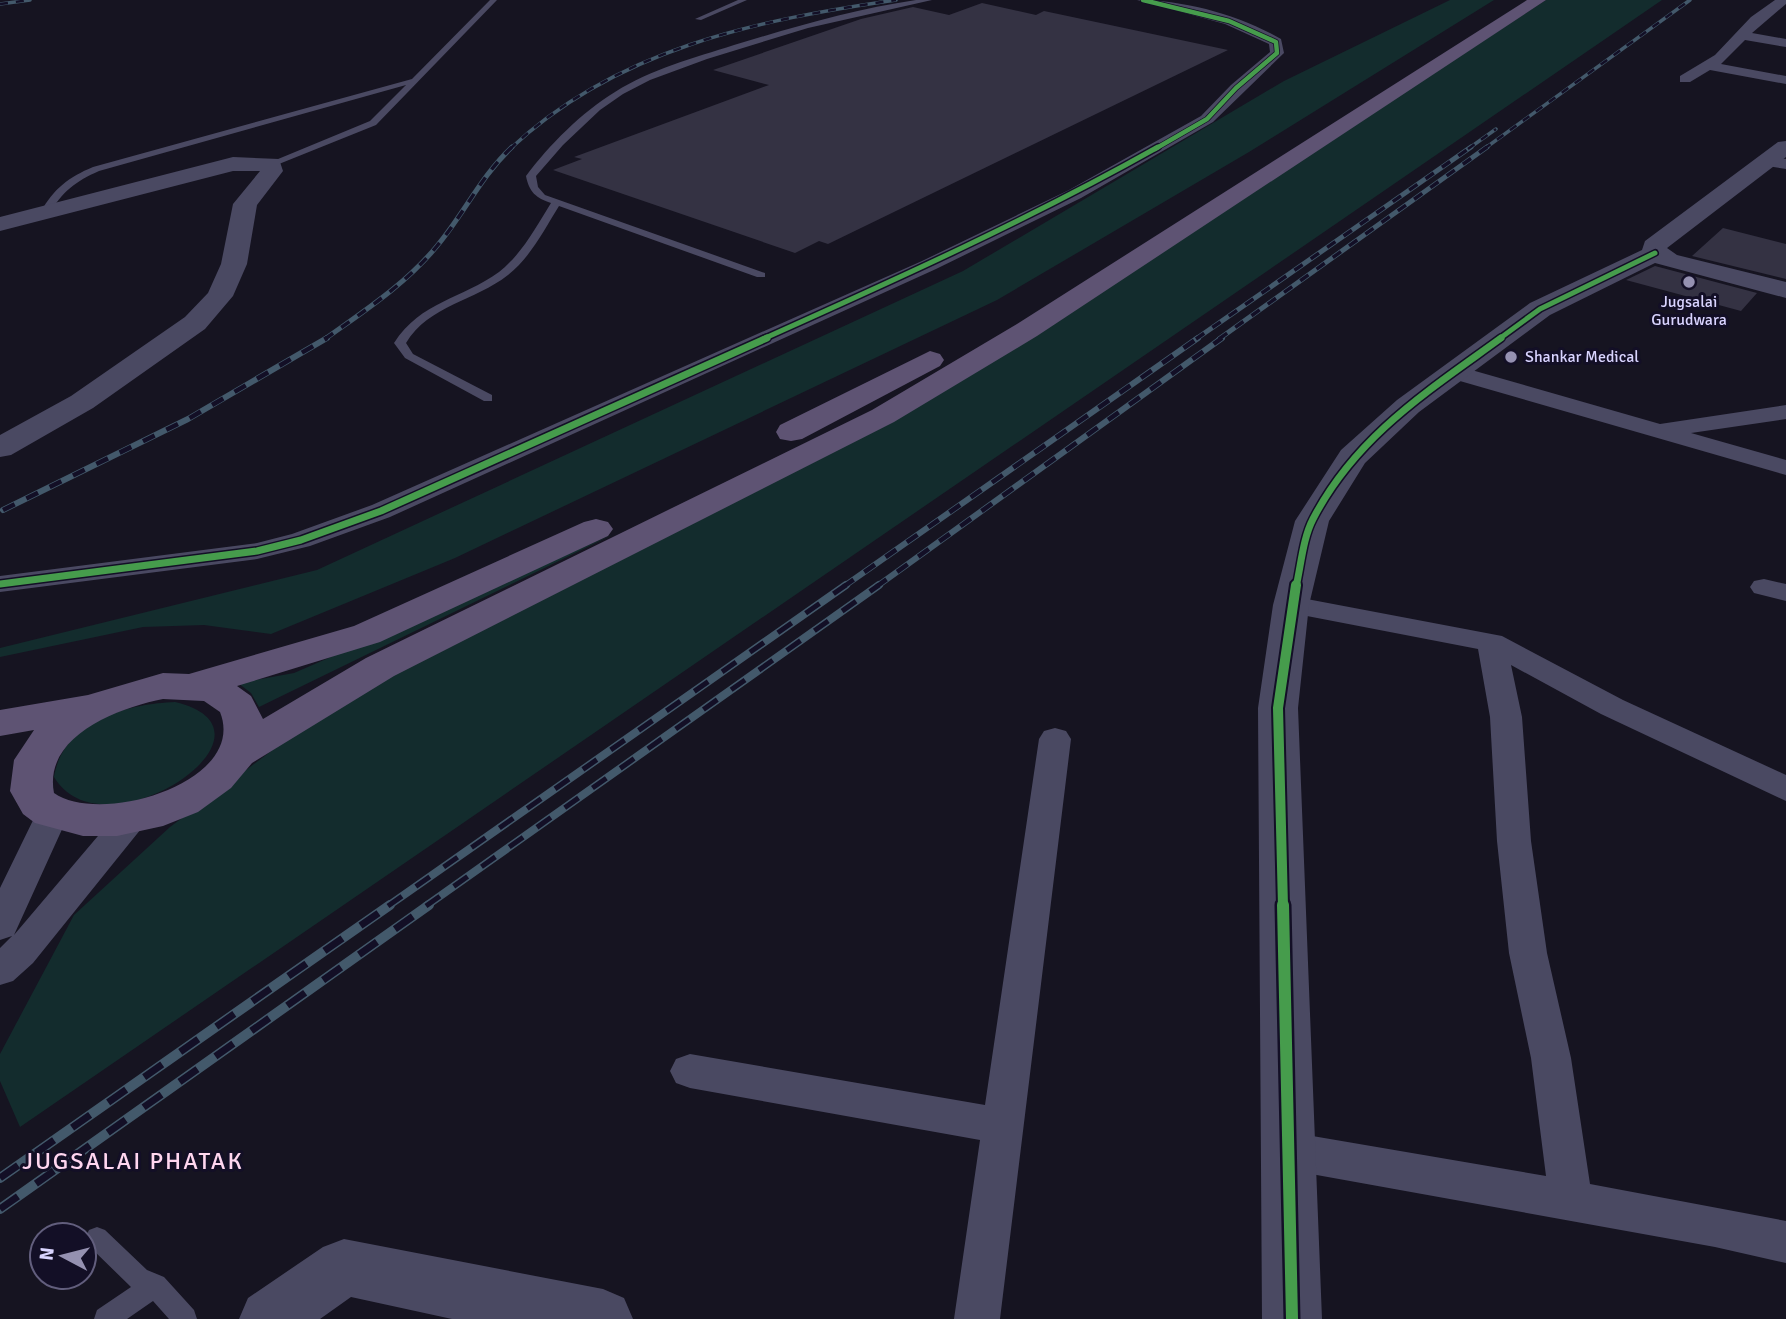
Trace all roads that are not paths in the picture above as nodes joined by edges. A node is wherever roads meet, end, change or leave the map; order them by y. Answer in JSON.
{"nodes":[{"id":1,"x":494,"y":0,"type":"edge"},
{"id":2,"x":744,"y":0,"type":"edge"},
{"id":3,"x":929,"y":0,"type":"edge"},
{"id":4,"x":1143,"y":0,"type":"edge"},
{"id":5,"x":1174,"y":0,"type":"edge"},
{"id":6,"x":1512,"y":0,"type":"edge"},
{"id":7,"x":1538,"y":0,"type":"edge"},
{"id":8,"x":1783,"y":0,"type":"edge"},
{"id":9,"x":699,"y":19,"type":"dead end"},
{"id":10,"x":1231,"y":22,"type":"junction"},
{"id":11,"x":1742,"y":35,"type":"junction"},
{"id":12,"x":1786,"y":43,"type":"edge"},
{"id":13,"x":1709,"y":66,"type":"junction"},
{"id":14,"x":1685,"y":79,"type":"dead end"},
{"id":15,"x":416,"y":80,"type":"junction"},
{"id":16,"x":1786,"y":80,"type":"edge"},
{"id":17,"x":1780,"y":157,"type":"edge"},
{"id":18,"x":271,"y":164,"type":"junction"},
{"id":19,"x":556,"y":203,"type":"junction"},
{"id":20,"x":46,"y":212,"type":"junction"},
{"id":21,"x":0,"y":223,"type":"edge"},
{"id":22,"x":1655,"y":253,"type":"junction"},
{"id":23,"x":761,"y":275,"type":"dead end"},
{"id":24,"x":1786,"y":290,"type":"edge"},
{"id":25,"x":1454,"y":372,"type":"junction"},
{"id":26,"x":488,"y":398,"type":"dead end"},
{"id":27,"x":1786,"y":412,"type":"edge"},
{"id":28,"x":1658,"y":430,"type":"junction"},
{"id":29,"x":768,"y":444,"type":"dead end"},
{"id":30,"x":0,"y":448,"type":"edge"},
{"id":31,"x":1786,"y":468,"type":"edge"},
{"id":32,"x":617,"y":519,"type":"dead end"},
{"id":33,"x":0,"y":584,"type":"edge"},
{"id":34,"x":1290,"y":605,"type":"junction"},
{"id":35,"x":1492,"y":642,"type":"junction"},
{"id":36,"x":192,"y":685,"type":"junction"},
{"id":37,"x":101,"y":703,"type":"junction"},
{"id":38,"x":0,"y":723,"type":"edge"},
{"id":39,"x":1055,"y":739,"type":"dead end"},
{"id":40,"x":240,"y":752,"type":"junction"},
{"id":41,"x":1786,"y":789,"type":"edge"},
{"id":42,"x":27,"y":792,"type":"edge"},
{"id":43,"x":132,"y":819,"type":"junction"},
{"id":44,"x":0,"y":926,"type":"edge"},
{"id":45,"x":0,"y":970,"type":"edge"},
{"id":46,"x":690,"y":1071,"type":"dead end"},
{"id":47,"x":1003,"y":1126,"type":"junction"},
{"id":48,"x":1289,"y":1151,"type":"junction"},
{"id":49,"x":1571,"y":1200,"type":"junction"},
{"id":50,"x":98,"y":1239,"type":"edge"},
{"id":51,"x":1786,"y":1242,"type":"edge"},
{"id":52,"x":155,"y":1284,"type":"junction"},
{"id":53,"x":106,"y":1319,"type":"edge"},
{"id":54,"x":185,"y":1319,"type":"edge"},
{"id":55,"x":268,"y":1319,"type":"edge"},
{"id":56,"x":603,"y":1319,"type":"edge"},
{"id":57,"x":977,"y":1319,"type":"edge"},
{"id":58,"x":1292,"y":1319,"type":"edge"}],
"edges":[{"from":1,"to":15,"type":"lane"},
{"from":2,"to":9,"type":"lane"},
{"from":3,"to":19,"type":"lane"},
{"from":4,"to":10,"type":"street"},
{"from":5,"to":10,"type":"street"},
{"from":6,"to":29,"type":"main road"},
{"from":7,"to":40,"type":"main road"},
{"from":8,"to":11,"type":"street"},
{"from":10,"to":33,"type":"street"},
{"from":11,"to":12,"type":"street"},
{"from":11,"to":13,"type":"street"},
{"from":13,"to":14,"type":"street"},
{"from":13,"to":16,"type":"street"},
{"from":15,"to":18,"type":"lane"},
{"from":15,"to":20,"type":"lane"},
{"from":17,"to":22,"type":"street"},
{"from":18,"to":20,"type":"street"},
{"from":18,"to":30,"type":"street"},
{"from":19,"to":23,"type":"lane"},
{"from":19,"to":26,"type":"lane"},
{"from":20,"to":21,"type":"street"},
{"from":22,"to":24,"type":"street"},
{"from":22,"to":25,"type":"street"},
{"from":25,"to":28,"type":"street"},
{"from":25,"to":34,"type":"street"},
{"from":27,"to":28,"type":"street"},
{"from":28,"to":31,"type":"street"},
{"from":32,"to":36,"type":"main road"},
{"from":34,"to":35,"type":"street"},
{"from":34,"to":48,"type":"street"},
{"from":35,"to":41,"type":"street"},
{"from":35,"to":49,"type":"street"},
{"from":36,"to":37,"type":"main road"},
{"from":36,"to":40,"type":"main road"},
{"from":37,"to":38,"type":"main road"},
{"from":37,"to":42,"type":"main road"},
{"from":39,"to":47,"type":"street"},
{"from":40,"to":43,"type":"main road"},
{"from":42,"to":43,"type":"main road"},
{"from":42,"to":44,"type":"street"},
{"from":43,"to":45,"type":"street"},
{"from":46,"to":47,"type":"street"},
{"from":47,"to":57,"type":"street"},
{"from":48,"to":49,"type":"street"},
{"from":48,"to":58,"type":"street"},
{"from":49,"to":51,"type":"street"},
{"from":50,"to":52,"type":"lane"},
{"from":52,"to":53,"type":"lane"},
{"from":52,"to":54,"type":"lane"},
{"from":55,"to":56,"type":"street"}]}
